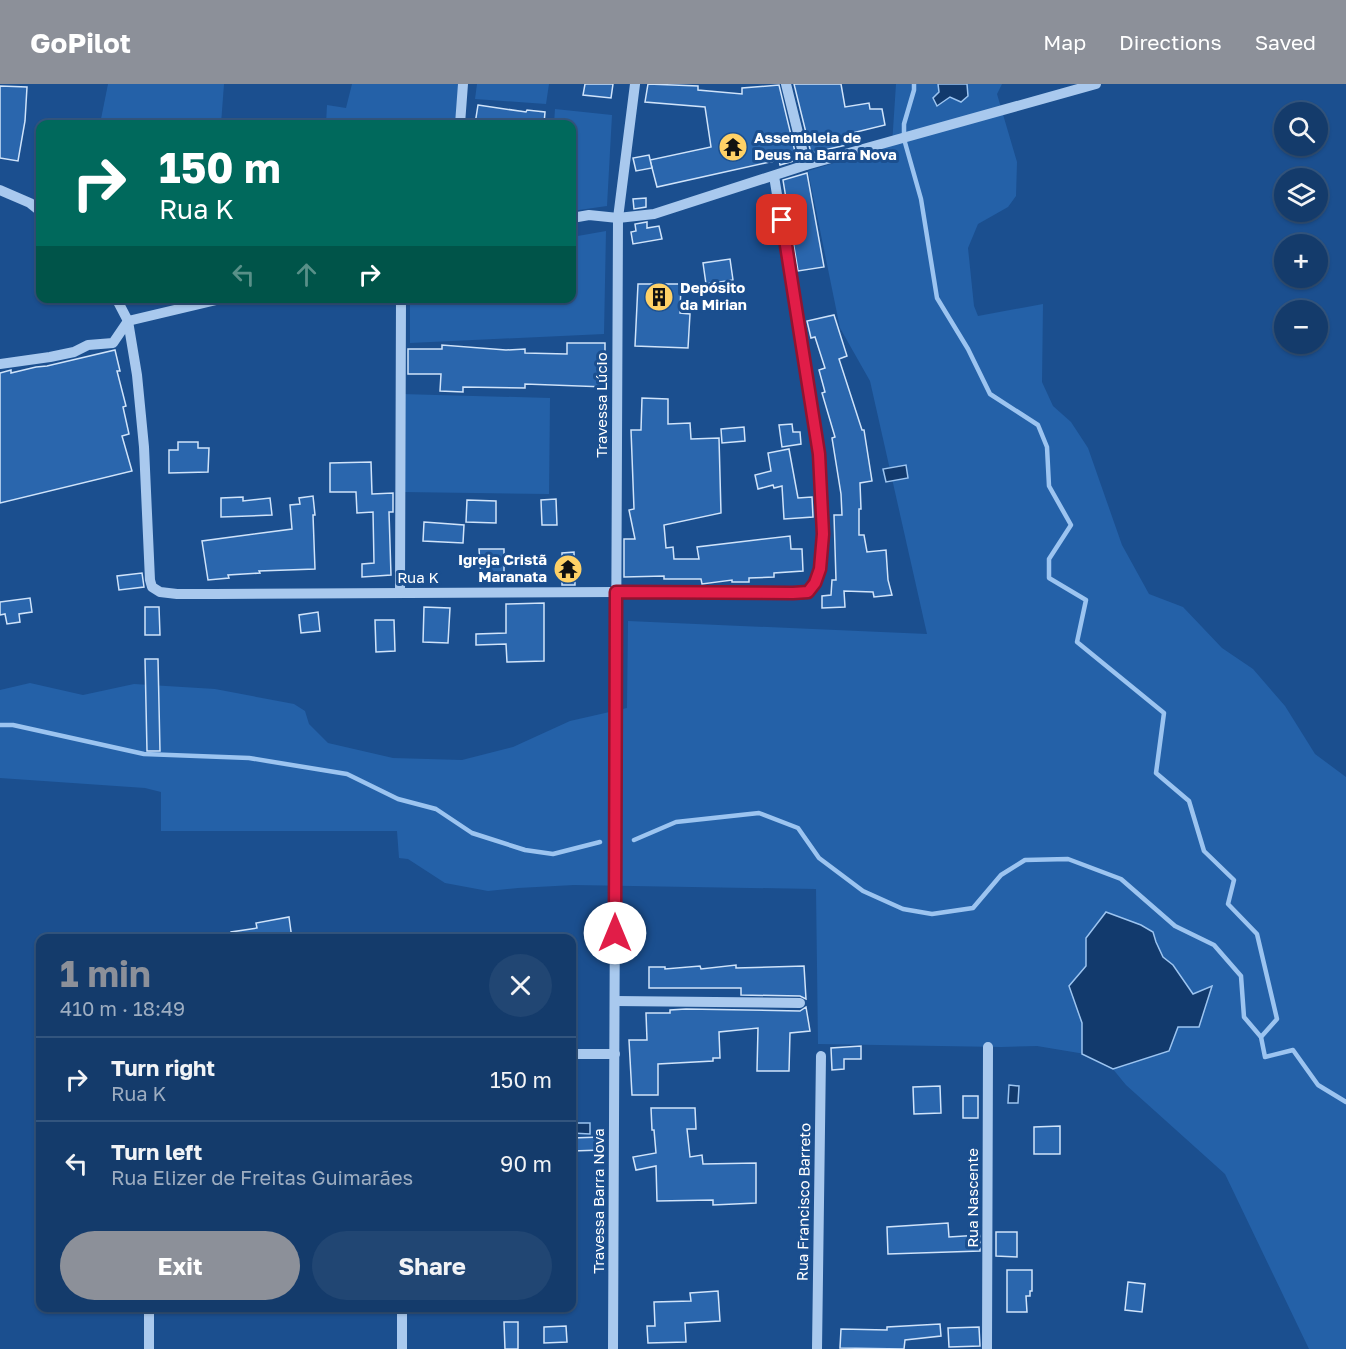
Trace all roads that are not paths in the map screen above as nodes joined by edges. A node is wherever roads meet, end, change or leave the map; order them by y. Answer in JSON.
{"nodes":[{"id":1,"x":463,"y":84,"type":"edge"},
{"id":2,"x":635,"y":84,"type":"edge"},
{"id":3,"x":786,"y":84,"type":"edge"},
{"id":4,"x":1096,"y":84,"type":"edge"},
{"id":5,"x":460,"y":120,"type":"edge"},
{"id":6,"x":806,"y":165,"type":"junction"},
{"id":7,"x":774,"y":176,"type":"junction"},
{"id":8,"x":0,"y":190,"type":"edge"},
{"id":9,"x":36,"y":208,"type":"edge"},
{"id":10,"x":576,"y":217,"type":"edge"},
{"id":11,"x":618,"y":218,"type":"junction"},
{"id":12,"x":119,"y":303,"type":"edge"},
{"id":13,"x":204,"y":303,"type":"edge"},
{"id":14,"x":401,"y":303,"type":"edge"},
{"id":15,"x":128,"y":321,"type":"junction"},
{"id":16,"x":0,"y":364,"type":"edge"},
{"id":17,"x":616,"y":592,"type":"junction"},
{"id":18,"x":400,"y":593,"type":"junction"},
{"id":19,"x":615,"y":1001,"type":"junction"},
{"id":20,"x":800,"y":1003,"type":"dead end"},
{"id":21,"x":988,"y":1047,"type":"dead end"},
{"id":22,"x":576,"y":1054,"type":"edge"},
{"id":23,"x":615,"y":1054,"type":"junction"},
{"id":24,"x":821,"y":1056,"type":"dead end"},
{"id":25,"x":149,"y":1312,"type":"edge"},
{"id":26,"x":402,"y":1312,"type":"edge"},
{"id":27,"x":148,"y":1349,"type":"edge"},
{"id":28,"x":402,"y":1349,"type":"edge"},
{"id":29,"x":613,"y":1349,"type":"edge"},
{"id":30,"x":817,"y":1349,"type":"edge"},
{"id":31,"x":987,"y":1349,"type":"edge"}],
"edges":[{"from":1,"to":5,"type":"street"},
{"from":2,"to":11,"type":"street","name":"Travessa Lúcio"},
{"from":3,"to":6,"type":"street"},
{"from":4,"to":6,"type":"street"},
{"from":6,"to":7,"type":"street"},
{"from":7,"to":11,"type":"street"},
{"from":7,"to":17,"type":"street","name":"Rua K"},
{"from":8,"to":9,"type":"street"},
{"from":10,"to":11,"type":"street"},
{"from":11,"to":17,"type":"street","name":"Travessa Lúcio"},
{"from":12,"to":15,"type":"street"},
{"from":13,"to":15,"type":"street"},
{"from":14,"to":18,"type":"street"},
{"from":15,"to":16,"type":"street"},
{"from":15,"to":18,"type":"street","name":"Rua K"},
{"from":17,"to":18,"type":"street","name":"Rua K"},
{"from":17,"to":19,"type":"street","name":"Travessa Lúcio"},
{"from":19,"to":20,"type":"street"},
{"from":19,"to":23,"type":"street","name":"Travessa Barra Nova"},
{"from":21,"to":31,"type":"street","name":"Rua Nascente"},
{"from":22,"to":23,"type":"street"},
{"from":23,"to":29,"type":"street","name":"Travessa Barra Nova"},
{"from":24,"to":30,"type":"street","name":"Rua Francisco Barreto"},
{"from":25,"to":27,"type":"street"},
{"from":26,"to":28,"type":"street"}]}
